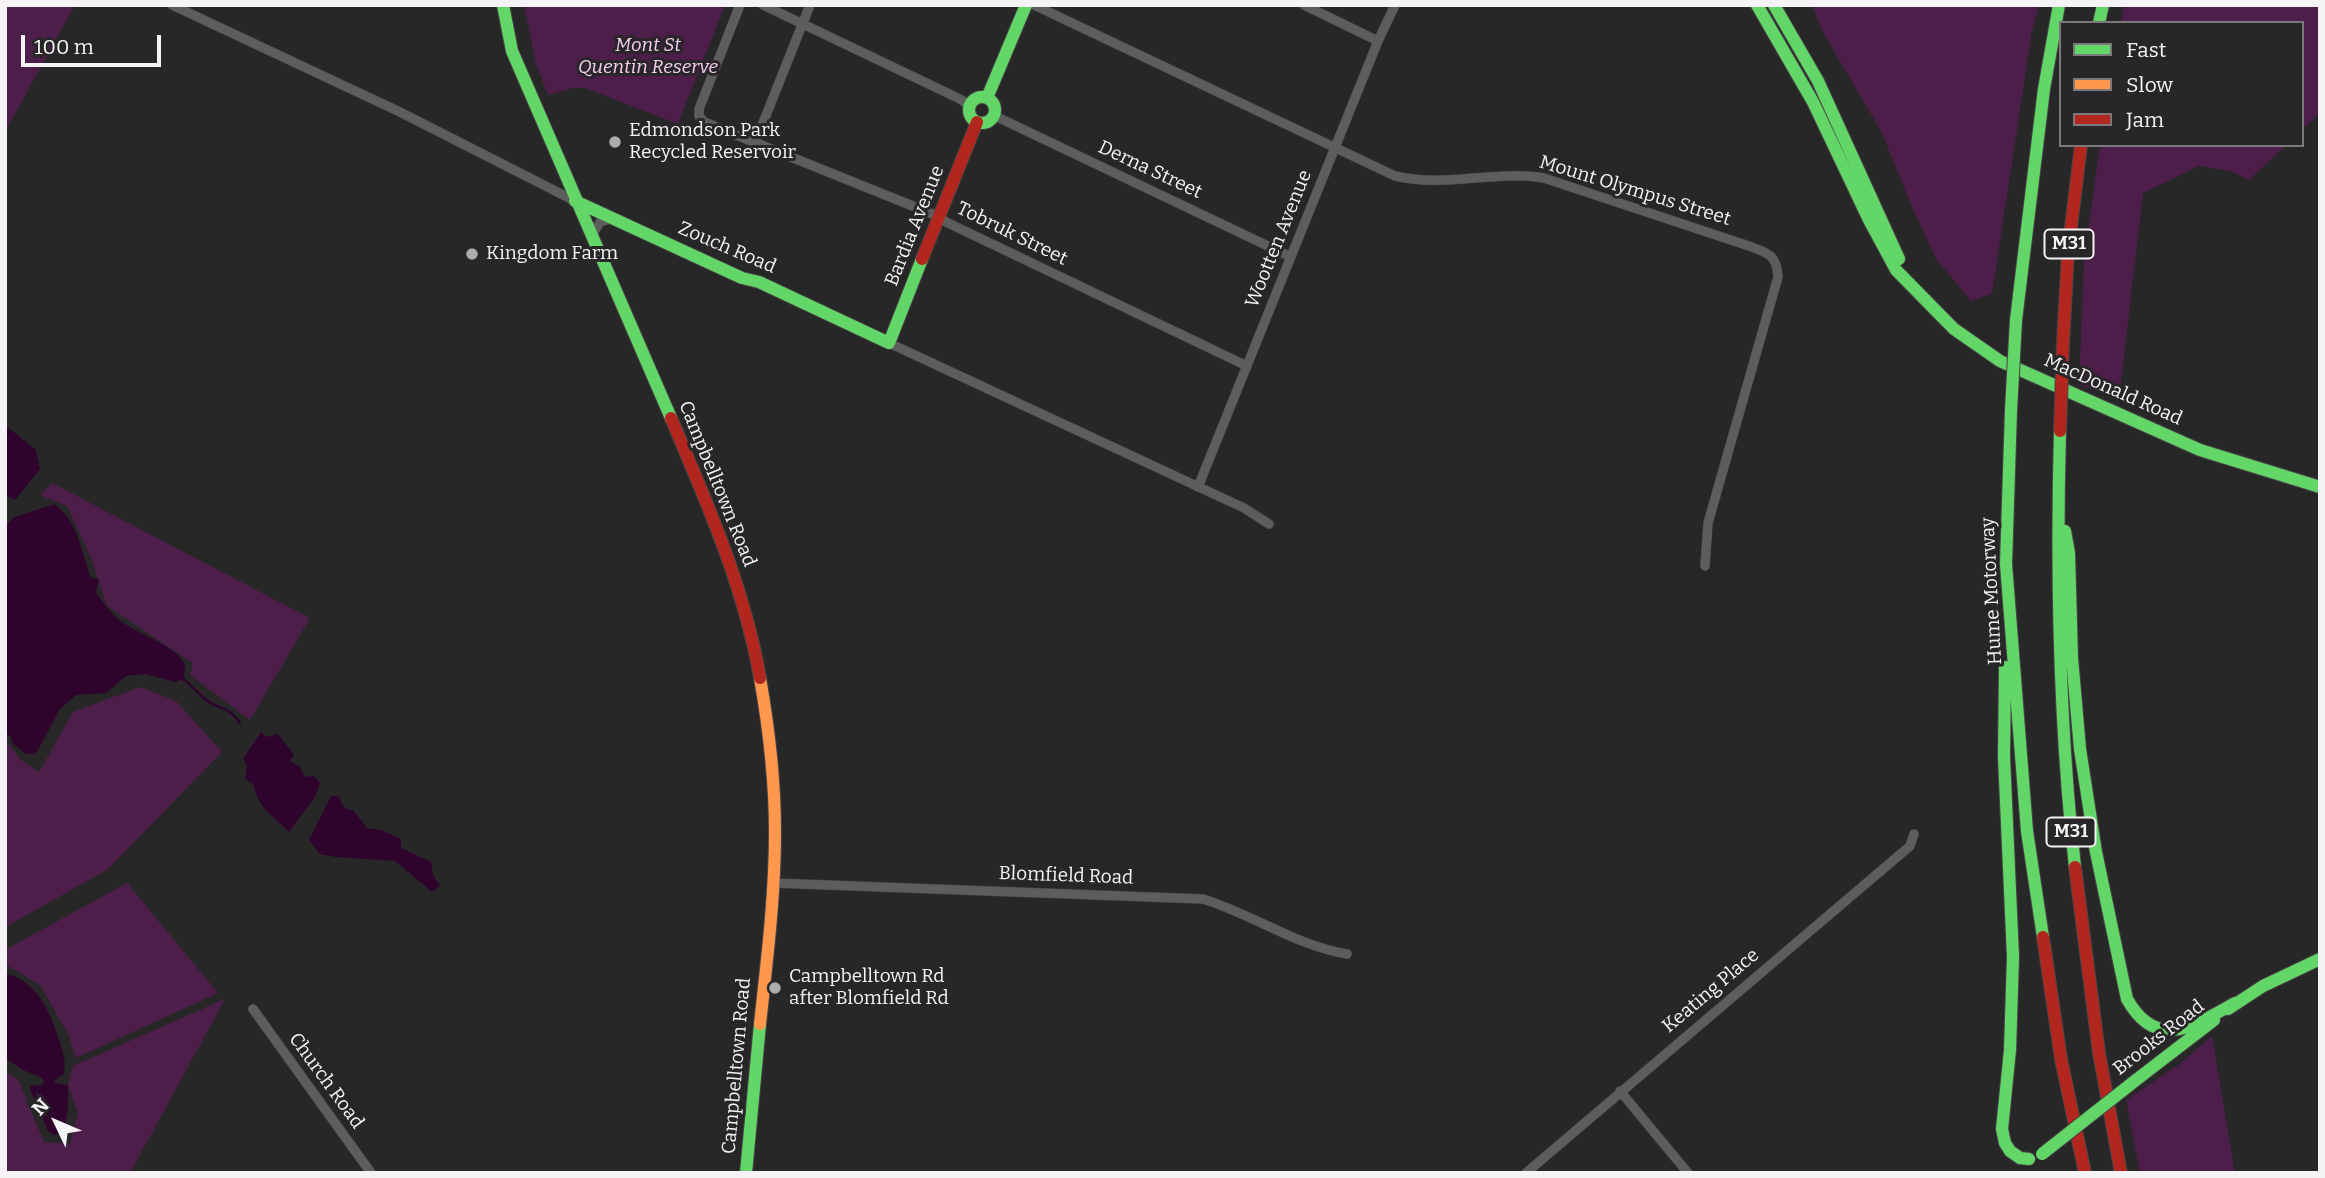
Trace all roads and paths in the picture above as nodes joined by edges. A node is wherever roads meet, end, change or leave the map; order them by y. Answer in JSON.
{"nodes":[{"id":1,"x":172,"y":5,"type":"edge"},
{"id":2,"x":503,"y":5,"type":"edge"},
{"id":3,"x":740,"y":5,"type":"edge"},
{"id":4,"x":763,"y":5,"type":"edge"},
{"id":5,"x":810,"y":5,"type":"edge"},
{"id":6,"x":1026,"y":5,"type":"edge"},
{"id":7,"x":1034,"y":5,"type":"edge"},
{"id":8,"x":1304,"y":5,"type":"edge"},
{"id":9,"x":1395,"y":5,"type":"edge"},
{"id":10,"x":1757,"y":5,"type":"edge"},
{"id":11,"x":1774,"y":5,"type":"edge"},
{"id":12,"x":2059,"y":5,"type":"edge"},
{"id":13,"x":803,"y":24,"type":"junction"},
{"id":14,"x":1378,"y":41,"type":"junction"},
{"id":15,"x":987,"y":98,"type":"junction"},
{"id":16,"x":970,"y":106,"type":"junction"},
{"id":17,"x":995,"y":116,"type":"junction"},
{"id":18,"x":977,"y":122,"type":"junction"},
{"id":19,"x":755,"y":142,"type":"junction"},
{"id":20,"x":2081,"y":147,"type":"edge"},
{"id":21,"x":1335,"y":149,"type":"junction"},
{"id":22,"x":575,"y":201,"type":"junction"},
{"id":23,"x":940,"y":217,"type":"junction"},
{"id":24,"x":613,"y":218,"type":"junction"},
{"id":25,"x":591,"y":236,"type":"junction"},
{"id":26,"x":1291,"y":257,"type":"junction"},
{"id":27,"x":1914,"y":287,"type":"junction"},
{"id":28,"x":889,"y":343,"type":"junction"},
{"id":29,"x":1247,"y":366,"type":"junction"},
{"id":30,"x":2320,"y":486,"type":"edge"},
{"id":31,"x":1198,"y":487,"type":"junction"},
{"id":32,"x":2058,"y":487,"type":"junction"},
{"id":33,"x":1269,"y":524,"type":"dead end"},
{"id":34,"x":2006,"y":564,"type":"junction"},
{"id":35,"x":1705,"y":566,"type":"dead end"},
{"id":36,"x":1914,"y":834,"type":"dead end"},
{"id":37,"x":773,"y":883,"type":"junction"},
{"id":38,"x":1347,"y":954,"type":"dead end"},
{"id":39,"x":2320,"y":959,"type":"edge"},
{"id":40,"x":2235,"y":1003,"type":"junction"},
{"id":41,"x":253,"y":1009,"type":"dead end"},
{"id":42,"x":1620,"y":1091,"type":"junction"},
{"id":43,"x":371,"y":1173,"type":"edge"},
{"id":44,"x":746,"y":1173,"type":"edge"},
{"id":45,"x":1525,"y":1173,"type":"edge"},
{"id":46,"x":1688,"y":1173,"type":"edge"},
{"id":47,"x":2085,"y":1173,"type":"edge"},
{"id":48,"x":2121,"y":1173,"type":"edge"}],
"edges":[{"from":1,"to":22,"type":"street","name":"Zouch Road"},
{"from":2,"to":22,"type":"main road","name":"Campbelltown Road"},
{"from":3,"to":19,"type":"street","name":"Tobruk Street"},
{"from":4,"to":13,"type":"street"},
{"from":5,"to":13,"type":"street"},
{"from":6,"to":15,"type":"main road"},
{"from":7,"to":21,"type":"street","name":"Mount Olympus Street"},
{"from":8,"to":14,"type":"street"},
{"from":9,"to":14,"type":"street","name":"Wootten Avenue"},
{"from":10,"to":27,"type":"main road","name":"MacDonald Road"},
{"from":11,"to":27,"type":"main road","name":"MacDonald Road"},
{"from":12,"to":34,"type":"main road","name":"Hume Motorway","number":"M31","bridge":true},
{"from":13,"to":16,"type":"street"},
{"from":13,"to":19,"type":"street"},
{"from":14,"to":21,"type":"street","name":"Wootten Avenue"},
{"from":15,"to":16,"type":"main road"},
{"from":15,"to":17,"type":"main road"},
{"from":16,"to":18,"type":"main road"},
{"from":17,"to":18,"type":"main road"},
{"from":17,"to":26,"type":"street","name":"Derna Street"},
{"from":18,"to":23,"type":"main road","name":"Bardia Avenue"},
{"from":19,"to":23,"type":"street","name":"Tobruk Street"},
{"from":20,"to":32,"type":"main road","number":"M31","bridge":true},
{"from":21,"to":26,"type":"street","name":"Wootten Avenue"},
{"from":21,"to":35,"type":"street","name":"Mount Olympus Street"},
{"from":22,"to":24,"type":"main road","name":"Zouch Road"},
{"from":22,"to":25,"type":"main road","name":"Campbelltown Road"},
{"from":23,"to":28,"type":"main road","name":"Bardia Avenue"},
{"from":23,"to":29,"type":"street","name":"Tobruk Street"},
{"from":24,"to":25,"type":"street"},
{"from":24,"to":28,"type":"main road","name":"Zouch Road"},
{"from":25,"to":37,"type":"main road","name":"Campbelltown Road"},
{"from":26,"to":29,"type":"street","name":"Wootten Avenue"},
{"from":27,"to":30,"type":"main road","name":"MacDonald Road"},
{"from":28,"to":31,"type":"street","name":"Zouch Road"},
{"from":29,"to":31,"type":"street","name":"Wootten Avenue"},
{"from":31,"to":33,"type":"street","name":"Zouch Road"},
{"from":32,"to":40,"type":"main road"},
{"from":32,"to":48,"type":"main road","number":"M31"},
{"from":34,"to":40,"type":"main road","name":"Brooks Road","bridge":true},
{"from":34,"to":47,"type":"main road","name":"Hume Motorway","number":"M31"},
{"from":36,"to":42,"type":"street","name":"Keating Place"},
{"from":37,"to":38,"type":"street","name":"Blomfield Road"},
{"from":37,"to":44,"type":"main road","name":"Campbelltown Road"},
{"from":39,"to":40,"type":"main road","name":"Brooks Road"},
{"from":41,"to":43,"type":"street","name":"Church Road"},
{"from":42,"to":45,"type":"street","name":"Keating Place"},
{"from":42,"to":46,"type":"street"}]}
